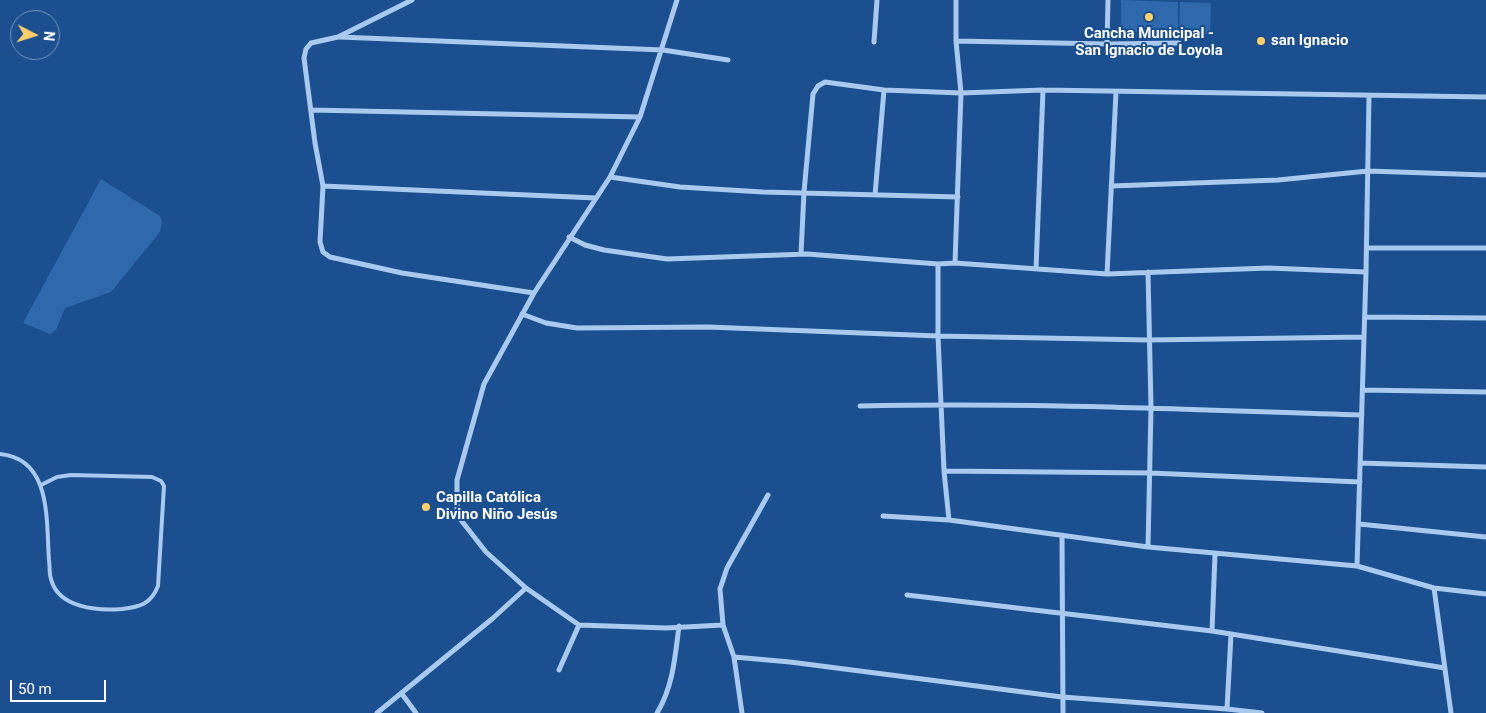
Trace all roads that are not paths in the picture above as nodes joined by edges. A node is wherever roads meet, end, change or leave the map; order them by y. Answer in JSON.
{"nodes":[{"id":1,"x":412,"y":0,"type":"edge"},
{"id":2,"x":677,"y":0,"type":"edge"},
{"id":3,"x":877,"y":0,"type":"edge"},
{"id":4,"x":956,"y":0,"type":"edge"},
{"id":5,"x":1108,"y":0,"type":"edge"},
{"id":6,"x":338,"y":37,"type":"junction"},
{"id":7,"x":956,"y":41,"type":"junction"},
{"id":8,"x":874,"y":42,"type":"dead end"},
{"id":9,"x":1179,"y":43,"type":"dead end"},
{"id":10,"x":1107,"y":44,"type":"junction"},
{"id":11,"x":663,"y":50,"type":"junction"},
{"id":12,"x":728,"y":60,"type":"dead end"},
{"id":13,"x":884,"y":90,"type":"junction"},
{"id":14,"x":1043,"y":90,"type":"junction"},
{"id":15,"x":1116,"y":92,"type":"junction"},
{"id":16,"x":961,"y":93,"type":"junction"},
{"id":17,"x":1369,"y":96,"type":"junction"},
{"id":18,"x":1486,"y":97,"type":"edge"},
{"id":19,"x":311,"y":110,"type":"junction"},
{"id":20,"x":640,"y":117,"type":"junction"},
{"id":21,"x":1368,"y":171,"type":"junction"},
{"id":22,"x":1486,"y":175,"type":"edge"},
{"id":23,"x":610,"y":177,"type":"junction"},
{"id":24,"x":324,"y":186,"type":"junction"},
{"id":25,"x":1111,"y":186,"type":"junction"},
{"id":26,"x":804,"y":192,"type":"junction"},
{"id":27,"x":875,"y":195,"type":"junction"},
{"id":28,"x":958,"y":197,"type":"junction"},
{"id":29,"x":596,"y":198,"type":"junction"},
{"id":30,"x":569,"y":237,"type":"junction"},
{"id":31,"x":1367,"y":248,"type":"junction"},
{"id":32,"x":1486,"y":248,"type":"edge"},
{"id":33,"x":801,"y":254,"type":"junction"},
{"id":34,"x":955,"y":263,"type":"junction"},
{"id":35,"x":938,"y":264,"type":"junction"},
{"id":36,"x":1036,"y":269,"type":"junction"},
{"id":37,"x":1148,"y":272,"type":"junction"},
{"id":38,"x":1366,"y":272,"type":"junction"},
{"id":39,"x":1107,"y":274,"type":"junction"},
{"id":40,"x":534,"y":293,"type":"junction"},
{"id":41,"x":522,"y":314,"type":"junction"},
{"id":42,"x":1365,"y":317,"type":"junction"},
{"id":43,"x":1486,"y":318,"type":"edge"},
{"id":44,"x":938,"y":336,"type":"junction"},
{"id":45,"x":1364,"y":337,"type":"junction"},
{"id":46,"x":1148,"y":340,"type":"junction"},
{"id":47,"x":1363,"y":390,"type":"junction"},
{"id":48,"x":1486,"y":392,"type":"edge"},
{"id":49,"x":942,"y":404,"type":"junction"},
{"id":50,"x":860,"y":406,"type":"dead end"},
{"id":51,"x":1151,"y":408,"type":"junction"},
{"id":52,"x":1362,"y":415,"type":"junction"},
{"id":53,"x":0,"y":454,"type":"edge"},
{"id":54,"x":1360,"y":463,"type":"junction"},
{"id":55,"x":1486,"y":466,"type":"edge"},
{"id":56,"x":944,"y":471,"type":"junction"},
{"id":57,"x":1150,"y":473,"type":"junction"},
{"id":58,"x":1360,"y":482,"type":"junction"},
{"id":59,"x":41,"y":485,"type":"junction"},
{"id":60,"x":768,"y":495,"type":"dead end"},
{"id":61,"x":882,"y":516,"type":"dead end"},
{"id":62,"x":949,"y":520,"type":"junction"},
{"id":63,"x":1358,"y":524,"type":"junction"},
{"id":64,"x":1062,"y":535,"type":"junction"},
{"id":65,"x":1486,"y":537,"type":"edge"},
{"id":66,"x":1148,"y":547,"type":"junction"},
{"id":67,"x":1215,"y":554,"type":"junction"},
{"id":68,"x":1357,"y":566,"type":"junction"},
{"id":69,"x":526,"y":588,"type":"junction"},
{"id":70,"x":1434,"y":588,"type":"junction"},
{"id":71,"x":1486,"y":594,"type":"edge"},
{"id":72,"x":907,"y":595,"type":"dead end"},
{"id":73,"x":1061,"y":614,"type":"junction"},
{"id":74,"x":579,"y":625,"type":"junction"},
{"id":75,"x":723,"y":625,"type":"junction"},
{"id":76,"x":679,"y":626,"type":"junction"},
{"id":77,"x":1212,"y":631,"type":"junction"},
{"id":78,"x":1231,"y":634,"type":"junction"},
{"id":79,"x":734,"y":657,"type":"junction"},
{"id":80,"x":1446,"y":668,"type":"junction"},
{"id":81,"x":559,"y":670,"type":"dead end"},
{"id":82,"x":402,"y":694,"type":"junction"},
{"id":83,"x":1062,"y":697,"type":"junction"},
{"id":84,"x":1227,"y":709,"type":"junction"},
{"id":85,"x":377,"y":713,"type":"edge"},
{"id":86,"x":416,"y":713,"type":"edge"},
{"id":87,"x":657,"y":713,"type":"edge"},
{"id":88,"x":742,"y":713,"type":"edge"},
{"id":89,"x":1063,"y":713,"type":"edge"},
{"id":90,"x":1261,"y":713,"type":"edge"},
{"id":91,"x":1451,"y":713,"type":"edge"}],
"edges":[{"from":1,"to":6,"type":"street"},
{"from":2,"to":11,"type":"street"},
{"from":3,"to":8,"type":"street"},
{"from":4,"to":7,"type":"street"},
{"from":5,"to":10,"type":"street"},
{"from":6,"to":11,"type":"street"},
{"from":6,"to":19,"type":"street"},
{"from":7,"to":10,"type":"street"},
{"from":7,"to":16,"type":"street"},
{"from":9,"to":10,"type":"street"},
{"from":11,"to":12,"type":"street"},
{"from":11,"to":20,"type":"street"},
{"from":13,"to":16,"type":"street"},
{"from":13,"to":26,"type":"street"},
{"from":13,"to":27,"type":"street"},
{"from":14,"to":15,"type":"street"},
{"from":14,"to":16,"type":"street"},
{"from":14,"to":36,"type":"street"},
{"from":15,"to":17,"type":"street"},
{"from":15,"to":25,"type":"street"},
{"from":16,"to":28,"type":"street"},
{"from":17,"to":18,"type":"street"},
{"from":17,"to":21,"type":"street"},
{"from":19,"to":20,"type":"street"},
{"from":19,"to":24,"type":"street"},
{"from":20,"to":23,"type":"street"},
{"from":21,"to":22,"type":"street"},
{"from":21,"to":25,"type":"street"},
{"from":21,"to":31,"type":"street"},
{"from":23,"to":26,"type":"street"},
{"from":23,"to":29,"type":"street"},
{"from":24,"to":29,"type":"street"},
{"from":24,"to":40,"type":"street"},
{"from":25,"to":39,"type":"street"},
{"from":26,"to":27,"type":"street"},
{"from":26,"to":33,"type":"street"},
{"from":27,"to":28,"type":"street"},
{"from":28,"to":34,"type":"street"},
{"from":29,"to":30,"type":"street"},
{"from":30,"to":33,"type":"street"},
{"from":30,"to":40,"type":"street"},
{"from":31,"to":32,"type":"street"},
{"from":31,"to":38,"type":"street"},
{"from":33,"to":35,"type":"street"},
{"from":34,"to":35,"type":"street"},
{"from":34,"to":36,"type":"street"},
{"from":35,"to":44,"type":"street"},
{"from":36,"to":39,"type":"street"},
{"from":37,"to":38,"type":"street"},
{"from":37,"to":39,"type":"street"},
{"from":37,"to":46,"type":"street"},
{"from":38,"to":42,"type":"street"},
{"from":40,"to":41,"type":"street"},
{"from":41,"to":44,"type":"street"},
{"from":41,"to":69,"type":"street"},
{"from":42,"to":43,"type":"street"},
{"from":42,"to":45,"type":"street"},
{"from":44,"to":46,"type":"street"},
{"from":44,"to":49,"type":"street"},
{"from":45,"to":46,"type":"street"},
{"from":45,"to":47,"type":"street"},
{"from":46,"to":51,"type":"street"},
{"from":47,"to":48,"type":"street"},
{"from":47,"to":52,"type":"street"},
{"from":49,"to":50,"type":"street"},
{"from":49,"to":51,"type":"street"},
{"from":49,"to":56,"type":"street"},
{"from":51,"to":52,"type":"street"},
{"from":51,"to":57,"type":"street"},
{"from":52,"to":54,"type":"street"},
{"from":53,"to":59,"type":"lane"},
{"from":54,"to":55,"type":"street"},
{"from":54,"to":58,"type":"street"},
{"from":56,"to":57,"type":"street"},
{"from":56,"to":62,"type":"street"},
{"from":57,"to":58,"type":"street"},
{"from":57,"to":66,"type":"street"},
{"from":58,"to":63,"type":"street"},
{"from":59,"to":59,"type":"lane"},
{"from":60,"to":75,"type":"street"},
{"from":61,"to":62,"type":"street"},
{"from":62,"to":64,"type":"street"},
{"from":63,"to":65,"type":"street"},
{"from":63,"to":68,"type":"street"},
{"from":64,"to":66,"type":"street"},
{"from":64,"to":73,"type":"street"},
{"from":66,"to":67,"type":"street"},
{"from":67,"to":68,"type":"street"},
{"from":67,"to":77,"type":"street"},
{"from":68,"to":70,"type":"street"},
{"from":69,"to":74,"type":"street"},
{"from":69,"to":82,"type":"street"},
{"from":70,"to":71,"type":"street"},
{"from":70,"to":80,"type":"street"},
{"from":72,"to":73,"type":"street"},
{"from":73,"to":77,"type":"street"},
{"from":73,"to":83,"type":"street"},
{"from":74,"to":76,"type":"street"},
{"from":74,"to":81,"type":"street"},
{"from":75,"to":76,"type":"street"},
{"from":75,"to":79,"type":"street"},
{"from":76,"to":87,"type":"street"},
{"from":77,"to":78,"type":"street"},
{"from":78,"to":80,"type":"street"},
{"from":78,"to":84,"type":"street"},
{"from":79,"to":83,"type":"street"},
{"from":79,"to":88,"type":"street"},
{"from":80,"to":91,"type":"street"},
{"from":82,"to":85,"type":"street"},
{"from":82,"to":86,"type":"street"},
{"from":83,"to":84,"type":"street"},
{"from":83,"to":89,"type":"street"},
{"from":84,"to":90,"type":"street"}]}
